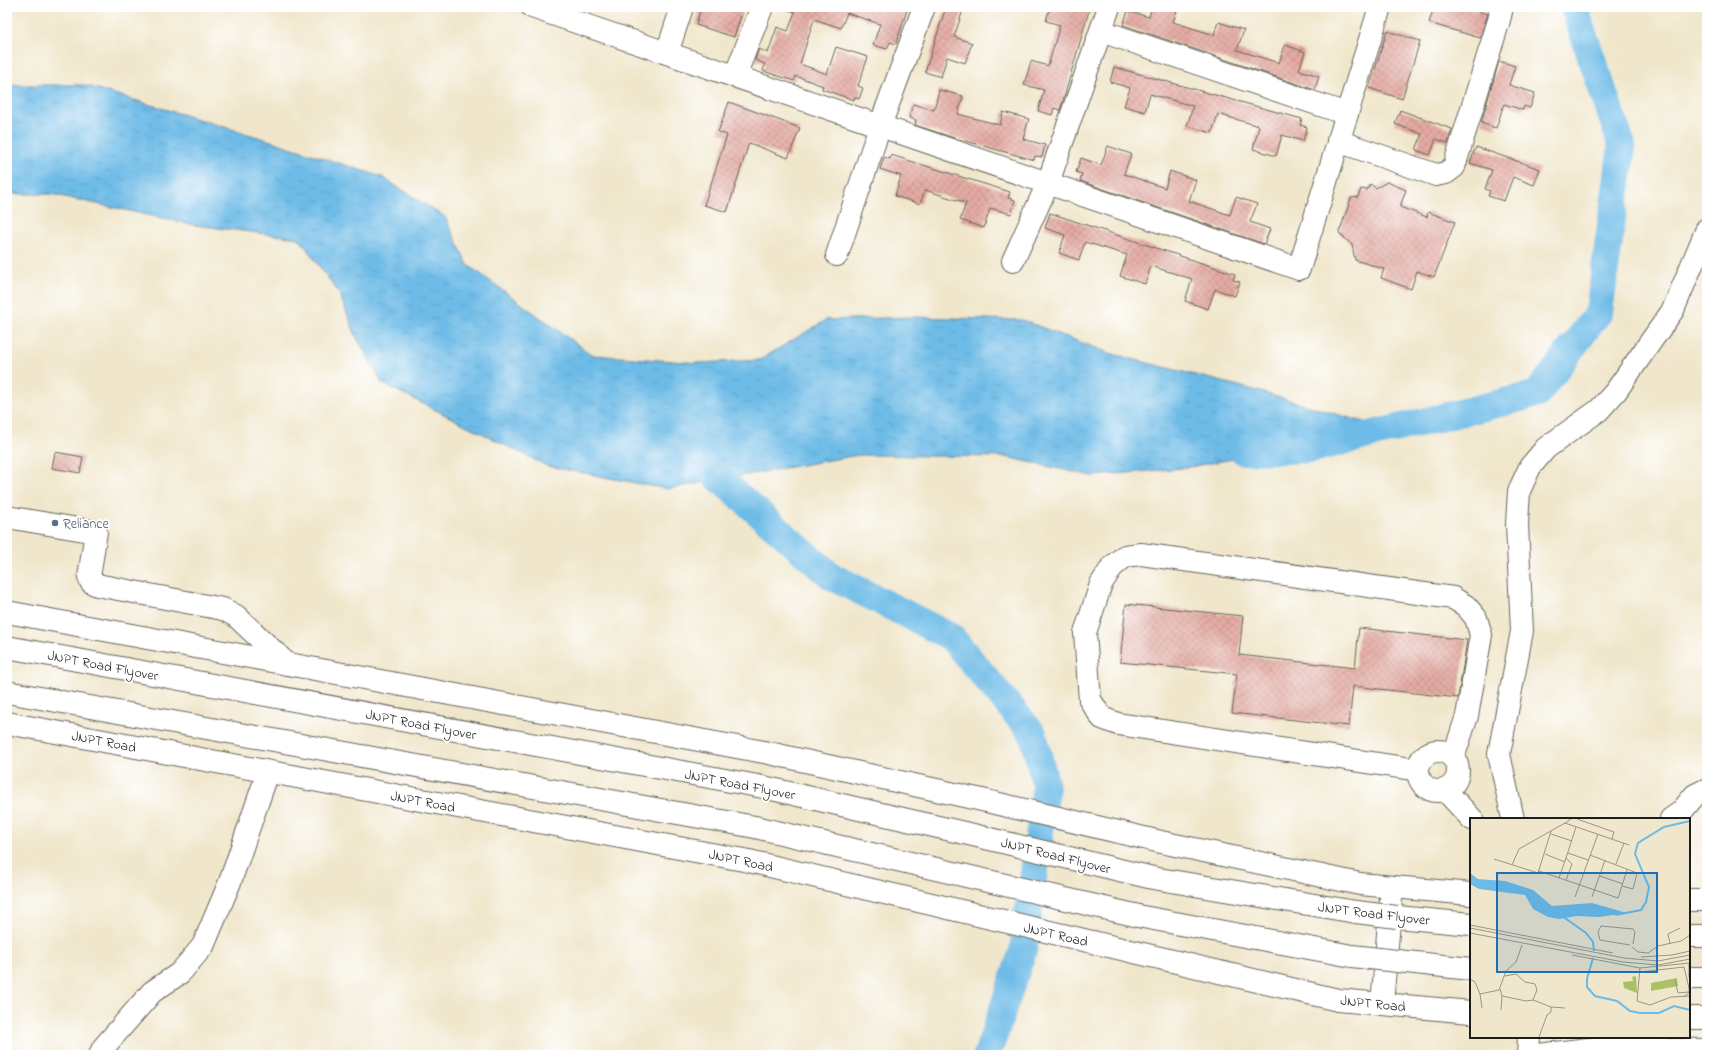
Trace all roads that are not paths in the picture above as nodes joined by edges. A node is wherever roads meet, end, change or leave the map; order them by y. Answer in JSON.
{"nodes":[{"id":1,"x":532,"y":7,"type":"edge"},
{"id":2,"x":682,"y":7,"type":"edge"},
{"id":3,"x":762,"y":7,"type":"edge"},
{"id":4,"x":924,"y":7,"type":"edge"},
{"id":5,"x":1109,"y":7,"type":"edge"},
{"id":6,"x":1380,"y":7,"type":"edge"},
{"id":7,"x":1499,"y":7,"type":"edge"},
{"id":8,"x":1101,"y":32,"type":"junction"},
{"id":9,"x":667,"y":53,"type":"junction"},
{"id":10,"x":735,"y":76,"type":"junction"},
{"id":11,"x":1347,"y":114,"type":"junction"},
{"id":12,"x":880,"y":126,"type":"junction"},
{"id":13,"x":1338,"y":141,"type":"junction"},
{"id":14,"x":1048,"y":183,"type":"junction"},
{"id":15,"x":1707,"y":229,"type":"edge"},
{"id":16,"x":837,"y":255,"type":"dead end"},
{"id":17,"x":1013,"y":261,"type":"dead end"},
{"id":18,"x":7,"y":517,"type":"edge"},
{"id":19,"x":7,"y":612,"type":"edge"},
{"id":20,"x":7,"y":647,"type":"edge"},
{"id":21,"x":287,"y":664,"type":"junction"},
{"id":22,"x":7,"y":692,"type":"edge"},
{"id":23,"x":7,"y":723,"type":"edge"},
{"id":24,"x":1453,"y":758,"type":"junction"},
{"id":25,"x":1418,"y":770,"type":"junction"},
{"id":26,"x":268,"y":772,"type":"junction"},
{"id":27,"x":1707,"y":789,"type":"edge"},
{"id":28,"x":1445,"y":790,"type":"junction"},
{"id":29,"x":1471,"y":818,"type":"edge"},
{"id":30,"x":1513,"y":818,"type":"edge"},
{"id":31,"x":1672,"y":818,"type":"edge"},
{"id":32,"x":1392,"y":887,"type":"junction"},
{"id":33,"x":1470,"y":894,"type":"edge"},
{"id":34,"x":1690,"y":900,"type":"edge"},
{"id":35,"x":1707,"y":900,"type":"edge"},
{"id":36,"x":1470,"y":924,"type":"edge"},
{"id":37,"x":1690,"y":936,"type":"edge"},
{"id":38,"x":1707,"y":936,"type":"edge"},
{"id":39,"x":1470,"y":969,"type":"edge"},
{"id":40,"x":1690,"y":978,"type":"edge"},
{"id":41,"x":1707,"y":978,"type":"edge"},
{"id":42,"x":1382,"y":1004,"type":"junction"},
{"id":43,"x":1470,"y":1012,"type":"edge"},
{"id":44,"x":1690,"y":1018,"type":"edge"},
{"id":45,"x":1707,"y":1018,"type":"edge"},
{"id":46,"x":1529,"y":1038,"type":"edge"},
{"id":47,"x":1707,"y":1050,"type":"edge"},
{"id":48,"x":100,"y":1055,"type":"edge"},
{"id":49,"x":1528,"y":1055,"type":"edge"},
{"id":50,"x":1538,"y":1055,"type":"edge"}],
"edges":[{"from":1,"to":9,"type":"main road"},
{"from":2,"to":9,"type":"main road"},
{"from":3,"to":10,"type":"main road"},
{"from":4,"to":12,"type":"main road"},
{"from":5,"to":8,"type":"main road"},
{"from":6,"to":11,"type":"main road"},
{"from":7,"to":13,"type":"main road"},
{"from":8,"to":11,"type":"main road"},
{"from":8,"to":14,"type":"main road"},
{"from":9,"to":10,"type":"main road"},
{"from":10,"to":12,"type":"main road"},
{"from":11,"to":13,"type":"main road"},
{"from":12,"to":14,"type":"main road"},
{"from":12,"to":16,"type":"main road"},
{"from":13,"to":14,"type":"main road"},
{"from":14,"to":17,"type":"main road"},
{"from":15,"to":30,"type":"main road"},
{"from":18,"to":21,"type":"main road"},
{"from":19,"to":21,"type":"main road"},
{"from":20,"to":36,"type":"main road","name":"JNPT Road Flyover","bridge":true},
{"from":21,"to":32,"type":"main road"},
{"from":22,"to":39,"type":"main road","bridge":true},
{"from":23,"to":26,"type":"main road","name":"JNPT Road"},
{"from":24,"to":25,"type":"main road"},
{"from":24,"to":25,"type":"main road"},
{"from":24,"to":28,"type":"main road"},
{"from":25,"to":28,"type":"main road"},
{"from":26,"to":42,"type":"main road","name":"JNPT Road"},
{"from":26,"to":48,"type":"main road"},
{"from":27,"to":31,"type":"main road"},
{"from":28,"to":29,"type":"main road"},
{"from":32,"to":33,"type":"main road"},
{"from":32,"to":42,"type":"main road"},
{"from":34,"to":35,"type":"main road"},
{"from":37,"to":38,"type":"main road"},
{"from":40,"to":41,"type":"main road"},
{"from":42,"to":43,"type":"main road","name":"JNPT Road"},
{"from":44,"to":45,"type":"main road"},
{"from":46,"to":49,"type":"main road"},
{"from":47,"to":50,"type":"main road"}]}
